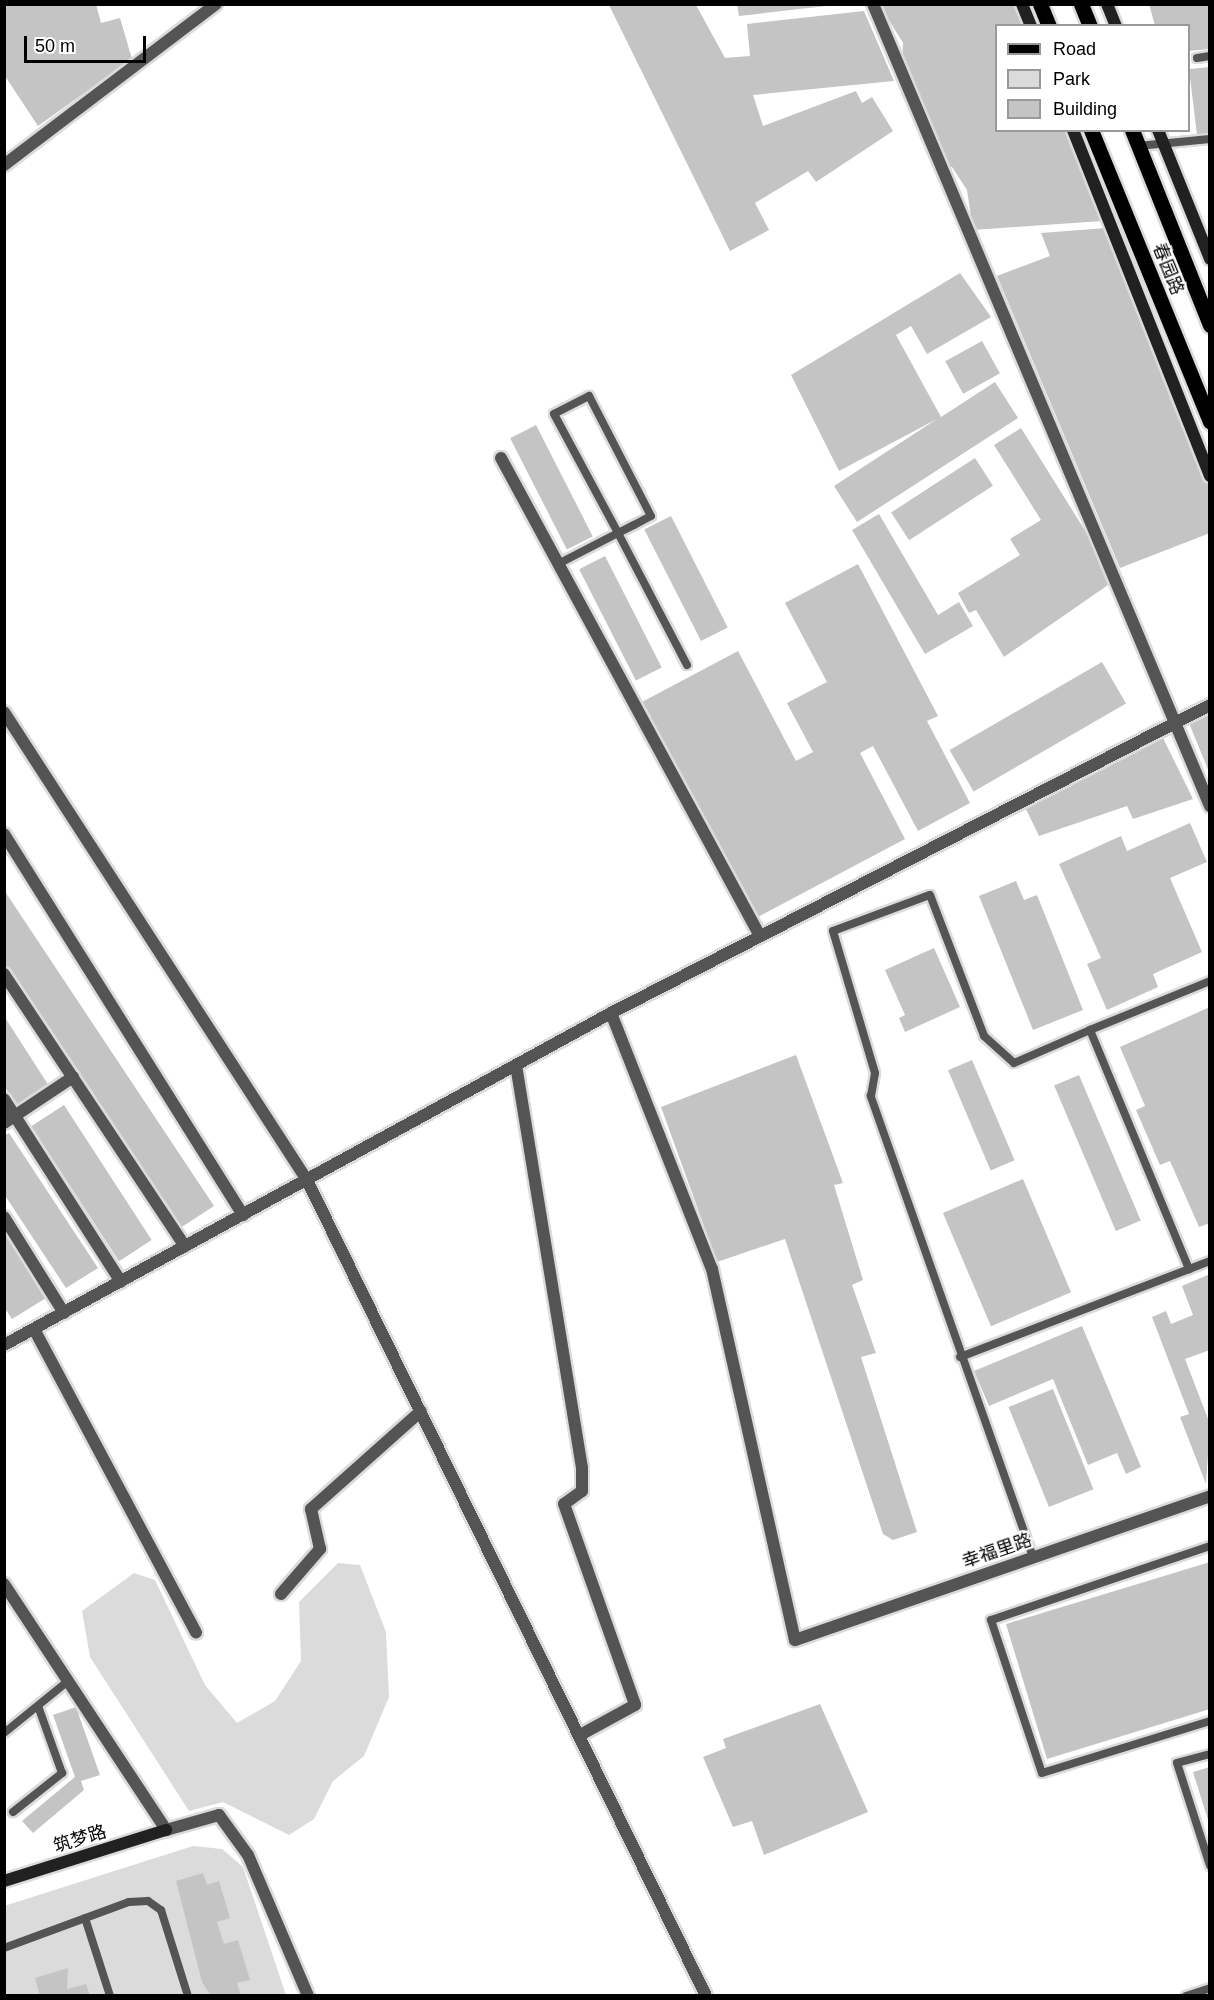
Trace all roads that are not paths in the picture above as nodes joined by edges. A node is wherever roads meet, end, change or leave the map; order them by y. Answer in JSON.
{"nodes":[{"id":1,"x":216,"y":4,"type":"edge"},
{"id":2,"x":873,"y":4,"type":"edge"},
{"id":3,"x":1022,"y":4,"type":"edge"},
{"id":4,"x":1040,"y":4,"type":"edge"},
{"id":5,"x":1081,"y":4,"type":"edge"},
{"id":6,"x":1107,"y":4,"type":"edge"},
{"id":7,"x":1030,"y":24,"type":"edge"},
{"id":8,"x":1048,"y":24,"type":"edge"},
{"id":9,"x":1089,"y":24,"type":"edge"},
{"id":10,"x":1115,"y":24,"type":"edge"},
{"id":11,"x":1209,"y":56,"type":"edge"},
{"id":12,"x":1197,"y":58,"type":"dead end"},
{"id":13,"x":1074,"y":132,"type":"edge"},
{"id":14,"x":1092,"y":132,"type":"edge"},
{"id":15,"x":1133,"y":132,"type":"edge"},
{"id":16,"x":1159,"y":132,"type":"edge"},
{"id":17,"x":1209,"y":139,"type":"edge"},
{"id":18,"x":1163,"y":144,"type":"junction"},
{"id":19,"x":1138,"y":146,"type":"junction"},
{"id":20,"x":4,"y":165,"type":"edge"},
{"id":21,"x":1209,"y":259,"type":"edge"},
{"id":22,"x":1209,"y":325,"type":"edge"},
{"id":23,"x":1209,"y":422,"type":"edge"},
{"id":24,"x":501,"y":458,"type":"dead end"},
{"id":25,"x":1209,"y":476,"type":"edge"},
{"id":26,"x":618,"y":534,"type":"junction"},
{"id":27,"x":558,"y":564,"type":"junction"},
{"id":28,"x":687,"y":665,"type":"dead end"},
{"id":29,"x":1209,"y":705,"type":"edge"},
{"id":30,"x":4,"y":712,"type":"edge"},
{"id":31,"x":1173,"y":723,"type":"junction"},
{"id":32,"x":1209,"y":806,"type":"edge"},
{"id":33,"x":4,"y":834,"type":"edge"},
{"id":34,"x":760,"y":936,"type":"junction"},
{"id":35,"x":4,"y":974,"type":"edge"},
{"id":36,"x":1209,"y":981,"type":"edge"},
{"id":37,"x":611,"y":1013,"type":"junction"},
{"id":38,"x":1090,"y":1030,"type":"junction"},
{"id":39,"x":516,"y":1065,"type":"junction"},
{"id":40,"x":73,"y":1077,"type":"junction"},
{"id":41,"x":4,"y":1099,"type":"edge"},
{"id":42,"x":10,"y":1119,"type":"edge"},
{"id":43,"x":307,"y":1180,"type":"junction"},
{"id":44,"x":243,"y":1215,"type":"junction"},
{"id":45,"x":4,"y":1217,"type":"edge"},
{"id":46,"x":185,"y":1246,"type":"junction"},
{"id":47,"x":1209,"y":1261,"type":"edge"},
{"id":48,"x":1189,"y":1269,"type":"junction"},
{"id":49,"x":121,"y":1282,"type":"junction"},
{"id":50,"x":64,"y":1313,"type":"junction"},
{"id":51,"x":34,"y":1329,"type":"junction"},
{"id":52,"x":4,"y":1345,"type":"edge"},
{"id":53,"x":960,"y":1357,"type":"junction"},
{"id":54,"x":421,"y":1411,"type":"junction"},
{"id":55,"x":1209,"y":1496,"type":"edge"},
{"id":56,"x":1209,"y":1546,"type":"edge"},
{"id":57,"x":1033,"y":1557,"type":"junction"},
{"id":58,"x":4,"y":1584,"type":"edge"},
{"id":59,"x":281,"y":1594,"type":"dead end"},
{"id":60,"x":196,"y":1633,"type":"dead end"},
{"id":61,"x":68,"y":1682,"type":"junction"},
{"id":62,"x":38,"y":1706,"type":"junction"},
{"id":63,"x":1209,"y":1721,"type":"edge"},
{"id":64,"x":4,"y":1733,"type":"edge"},
{"id":65,"x":580,"y":1735,"type":"junction"},
{"id":66,"x":1209,"y":1754,"type":"edge"},
{"id":67,"x":13,"y":1812,"type":"dead end"},
{"id":68,"x":166,"y":1830,"type":"junction"},
{"id":69,"x":1209,"y":1866,"type":"edge"},
{"id":70,"x":4,"y":1881,"type":"edge"},
{"id":71,"x":85,"y":1918,"type":"junction"},
{"id":72,"x":5,"y":1946,"type":"edge"},
{"id":73,"x":1209,"y":1988,"type":"edge"},
{"id":74,"x":110,"y":1995,"type":"edge"},
{"id":75,"x":188,"y":1995,"type":"edge"},
{"id":76,"x":308,"y":1995,"type":"edge"},
{"id":77,"x":706,"y":1995,"type":"edge"},
{"id":78,"x":1186,"y":1995,"type":"edge"}],
"edges":[{"from":1,"to":20,"type":"street"},
{"from":2,"to":31,"type":"street"},
{"from":3,"to":7,"type":"street"},
{"from":4,"to":8,"type":"main road"},
{"from":5,"to":9,"type":"main road"},
{"from":6,"to":10,"type":"street"},
{"from":11,"to":12,"type":"lane"},
{"from":13,"to":25,"type":"street"},
{"from":14,"to":23,"type":"main road","name":"春园路"},
{"from":15,"to":19,"type":"main road","name":"春园路"},
{"from":16,"to":18,"type":"street"},
{"from":17,"to":18,"type":"lane"},
{"from":18,"to":19,"type":"lane"},
{"from":18,"to":21,"type":"street"},
{"from":19,"to":22,"type":"main road","name":"春园路"},
{"from":24,"to":27,"type":"street"},
{"from":26,"to":26,"type":"lane"},
{"from":26,"to":27,"type":"lane"},
{"from":26,"to":28,"type":"lane"},
{"from":27,"to":34,"type":"street"},
{"from":29,"to":31,"type":"street"},
{"from":30,"to":43,"type":"street"},
{"from":31,"to":32,"type":"street"},
{"from":31,"to":34,"type":"street"},
{"from":33,"to":44,"type":"street"},
{"from":34,"to":37,"type":"street"},
{"from":35,"to":40,"type":"street"},
{"from":36,"to":38,"type":"lane"},
{"from":37,"to":39,"type":"street"},
{"from":37,"to":57,"type":"street","name":"幸福里路"},
{"from":38,"to":48,"type":"lane"},
{"from":38,"to":53,"type":"lane"},
{"from":39,"to":43,"type":"street"},
{"from":39,"to":65,"type":"street"},
{"from":40,"to":42,"type":"street"},
{"from":40,"to":46,"type":"street"},
{"from":41,"to":42,"type":"street"},
{"from":42,"to":49,"type":"street"},
{"from":43,"to":44,"type":"street"},
{"from":43,"to":54,"type":"street"},
{"from":44,"to":46,"type":"street"},
{"from":45,"to":50,"type":"street"},
{"from":46,"to":49,"type":"street"},
{"from":47,"to":48,"type":"lane"},
{"from":48,"to":53,"type":"lane"},
{"from":49,"to":50,"type":"street"},
{"from":50,"to":51,"type":"street"},
{"from":51,"to":52,"type":"street"},
{"from":51,"to":60,"type":"street"},
{"from":53,"to":57,"type":"lane"},
{"from":54,"to":59,"type":"street"},
{"from":54,"to":65,"type":"street"},
{"from":55,"to":57,"type":"street","name":"幸福里路"},
{"from":56,"to":63,"type":"lane"},
{"from":58,"to":61,"type":"street"},
{"from":61,"to":62,"type":"lane"},
{"from":61,"to":68,"type":"street"},
{"from":62,"to":64,"type":"lane"},
{"from":62,"to":67,"type":"lane"},
{"from":65,"to":77,"type":"street"},
{"from":66,"to":69,"type":"lane"},
{"from":68,"to":70,"type":"street","name":"筑梦路"},
{"from":68,"to":76,"type":"street"},
{"from":71,"to":72,"type":"lane"},
{"from":71,"to":74,"type":"lane"},
{"from":71,"to":75,"type":"lane"},
{"from":73,"to":78,"type":"lane"}]}
